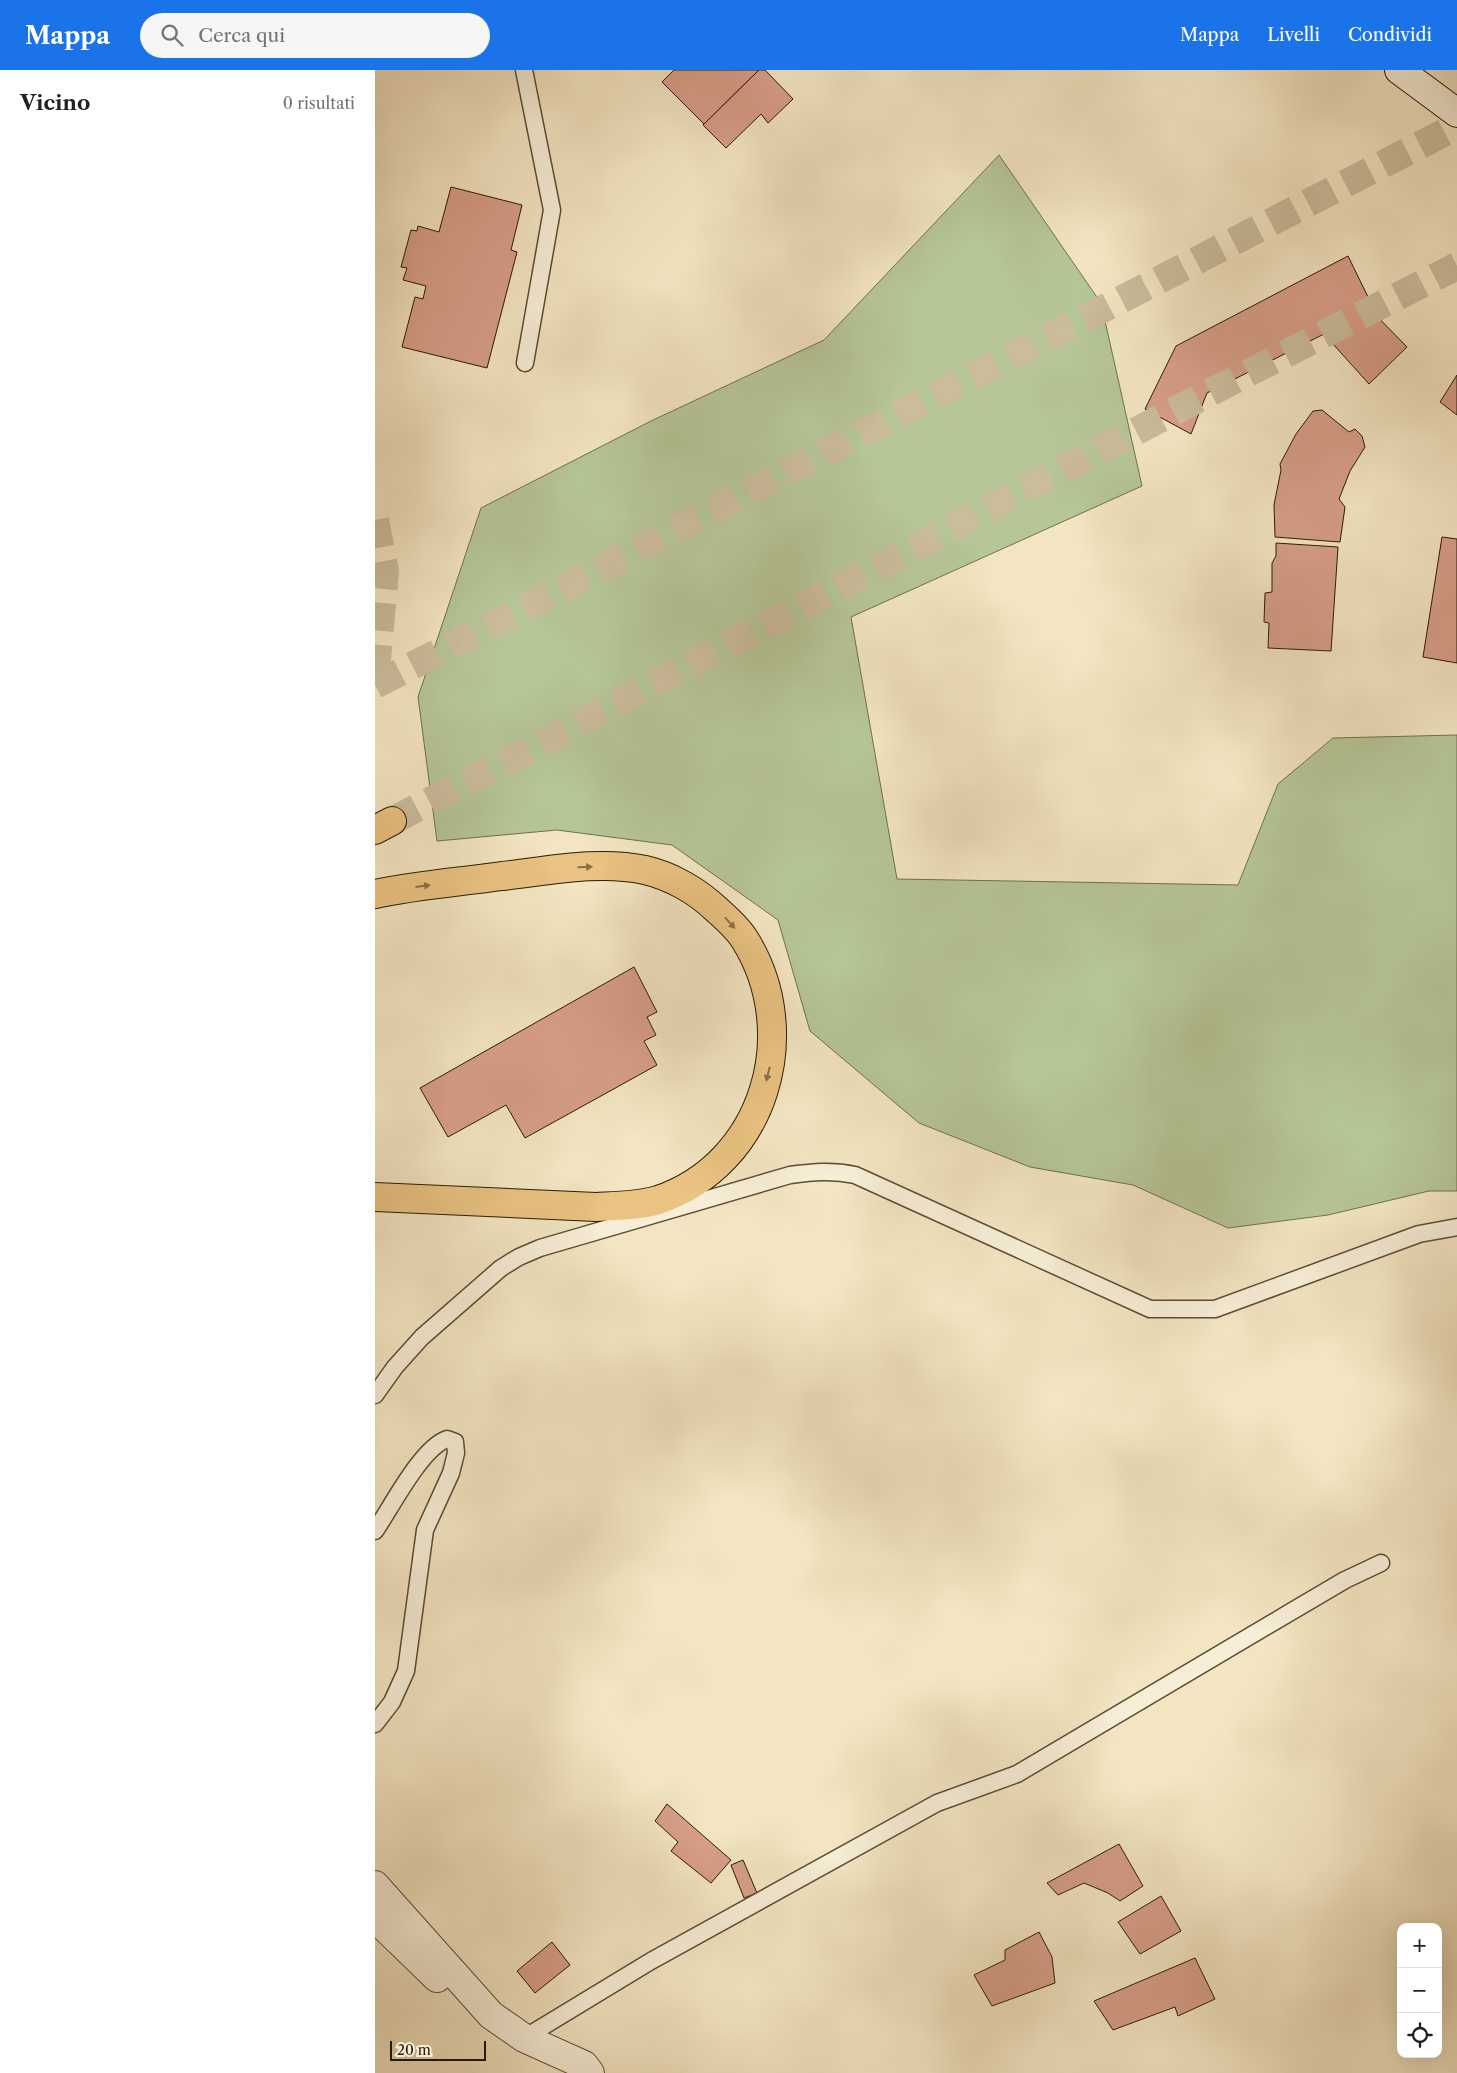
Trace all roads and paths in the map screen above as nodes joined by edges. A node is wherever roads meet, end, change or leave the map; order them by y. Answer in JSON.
{"nodes":[{"id":1,"x":524,"y":70,"type":"edge"},
{"id":2,"x":1399,"y":70,"type":"edge"},
{"id":3,"x":1457,"y":113,"type":"edge"},
{"id":4,"x":525,"y":363,"type":"dead end"},
{"id":5,"x":375,"y":894,"type":"edge"},
{"id":6,"x":375,"y":1197,"type":"edge"},
{"id":7,"x":1457,"y":1227,"type":"edge"},
{"id":8,"x":375,"y":1395,"type":"edge"},
{"id":9,"x":375,"y":1531,"type":"edge"},
{"id":10,"x":1381,"y":1563,"type":"dead end"},
{"id":11,"x":377,"y":1718,"type":"edge"},
{"id":12,"x":375,"y":1885,"type":"edge"},
{"id":13,"x":375,"y":1918,"type":"edge"},
{"id":14,"x":524,"y":2038,"type":"junction"},
{"id":15,"x":590,"y":2073,"type":"edge"}],
"edges":[{"from":1,"to":4,"type":"lane"},
{"from":2,"to":3,"type":"street"},
{"from":5,"to":6,"type":"highway","one_way":true},
{"from":7,"to":8,"type":"lane"},
{"from":9,"to":11,"type":"lane"},
{"from":10,"to":14,"type":"lane"},
{"from":12,"to":14,"type":"street"},
{"from":13,"to":14,"type":"street"},
{"from":14,"to":15,"type":"street"}]}
